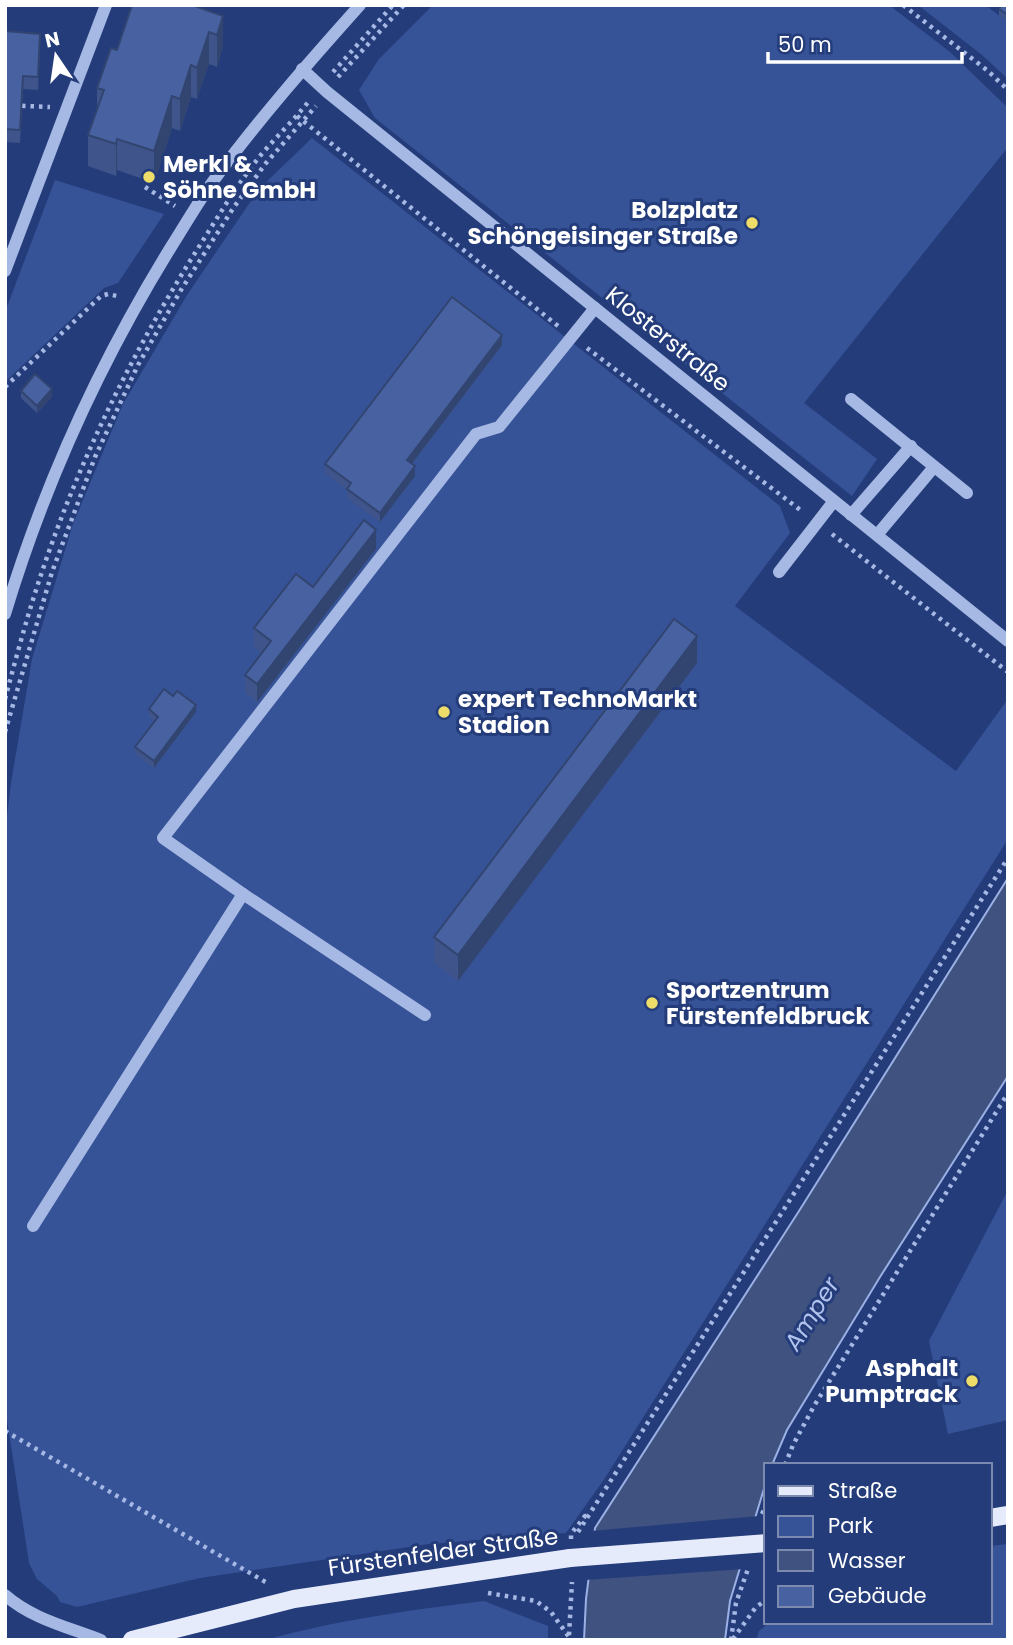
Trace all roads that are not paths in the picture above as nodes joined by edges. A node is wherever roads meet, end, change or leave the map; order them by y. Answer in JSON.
{"nodes":[{"id":1,"x":106,"y":5,"type":"edge"},
{"id":2,"x":360,"y":5,"type":"edge"},
{"id":3,"x":302,"y":69,"type":"junction"},
{"id":4,"x":5,"y":271,"type":"edge"},
{"id":5,"x":595,"y":308,"type":"junction"},
{"id":6,"x":851,"y":399,"type":"dead end"},
{"id":7,"x":911,"y":446,"type":"junction"},
{"id":8,"x":934,"y":467,"type":"junction"},
{"id":9,"x":967,"y":493,"type":"dead end"},
{"id":10,"x":834,"y":501,"type":"junction"},
{"id":11,"x":851,"y":515,"type":"junction"},
{"id":12,"x":877,"y":535,"type":"junction"},
{"id":13,"x":779,"y":572,"type":"dead end"},
{"id":14,"x":5,"y":614,"type":"edge"},
{"id":15,"x":1008,"y":641,"type":"edge"},
{"id":16,"x":243,"y":894,"type":"junction"},
{"id":17,"x":425,"y":1015,"type":"dead end"},
{"id":18,"x":33,"y":1226,"type":"dead end"},
{"id":19,"x":764,"y":1543,"type":"edge"},
{"id":20,"x":5,"y":1595,"type":"edge"},
{"id":21,"x":101,"y":1640,"type":"edge"},
{"id":22,"x":132,"y":1640,"type":"edge"}],
"edges":[{"from":1,"to":4,"type":"street"},
{"from":2,"to":3,"type":"street"},
{"from":3,"to":5,"type":"street","name":"Klosterstraße"},
{"from":3,"to":14,"type":"street"},
{"from":5,"to":10,"type":"street","name":"Klosterstraße"},
{"from":5,"to":16,"type":"street"},
{"from":6,"to":7,"type":"street"},
{"from":7,"to":8,"type":"street"},
{"from":7,"to":11,"type":"street"},
{"from":8,"to":9,"type":"street"},
{"from":8,"to":12,"type":"street"},
{"from":10,"to":11,"type":"street","name":"Klosterstraße"},
{"from":10,"to":13,"type":"street"},
{"from":11,"to":12,"type":"street","name":"Klosterstraße"},
{"from":12,"to":15,"type":"street","name":"Klosterstraße"},
{"from":16,"to":17,"type":"street"},
{"from":16,"to":18,"type":"street"},
{"from":19,"to":22,"type":"main road","name":"Fürstenfelder Straße","bridge":true},
{"from":20,"to":21,"type":"street"}]}
